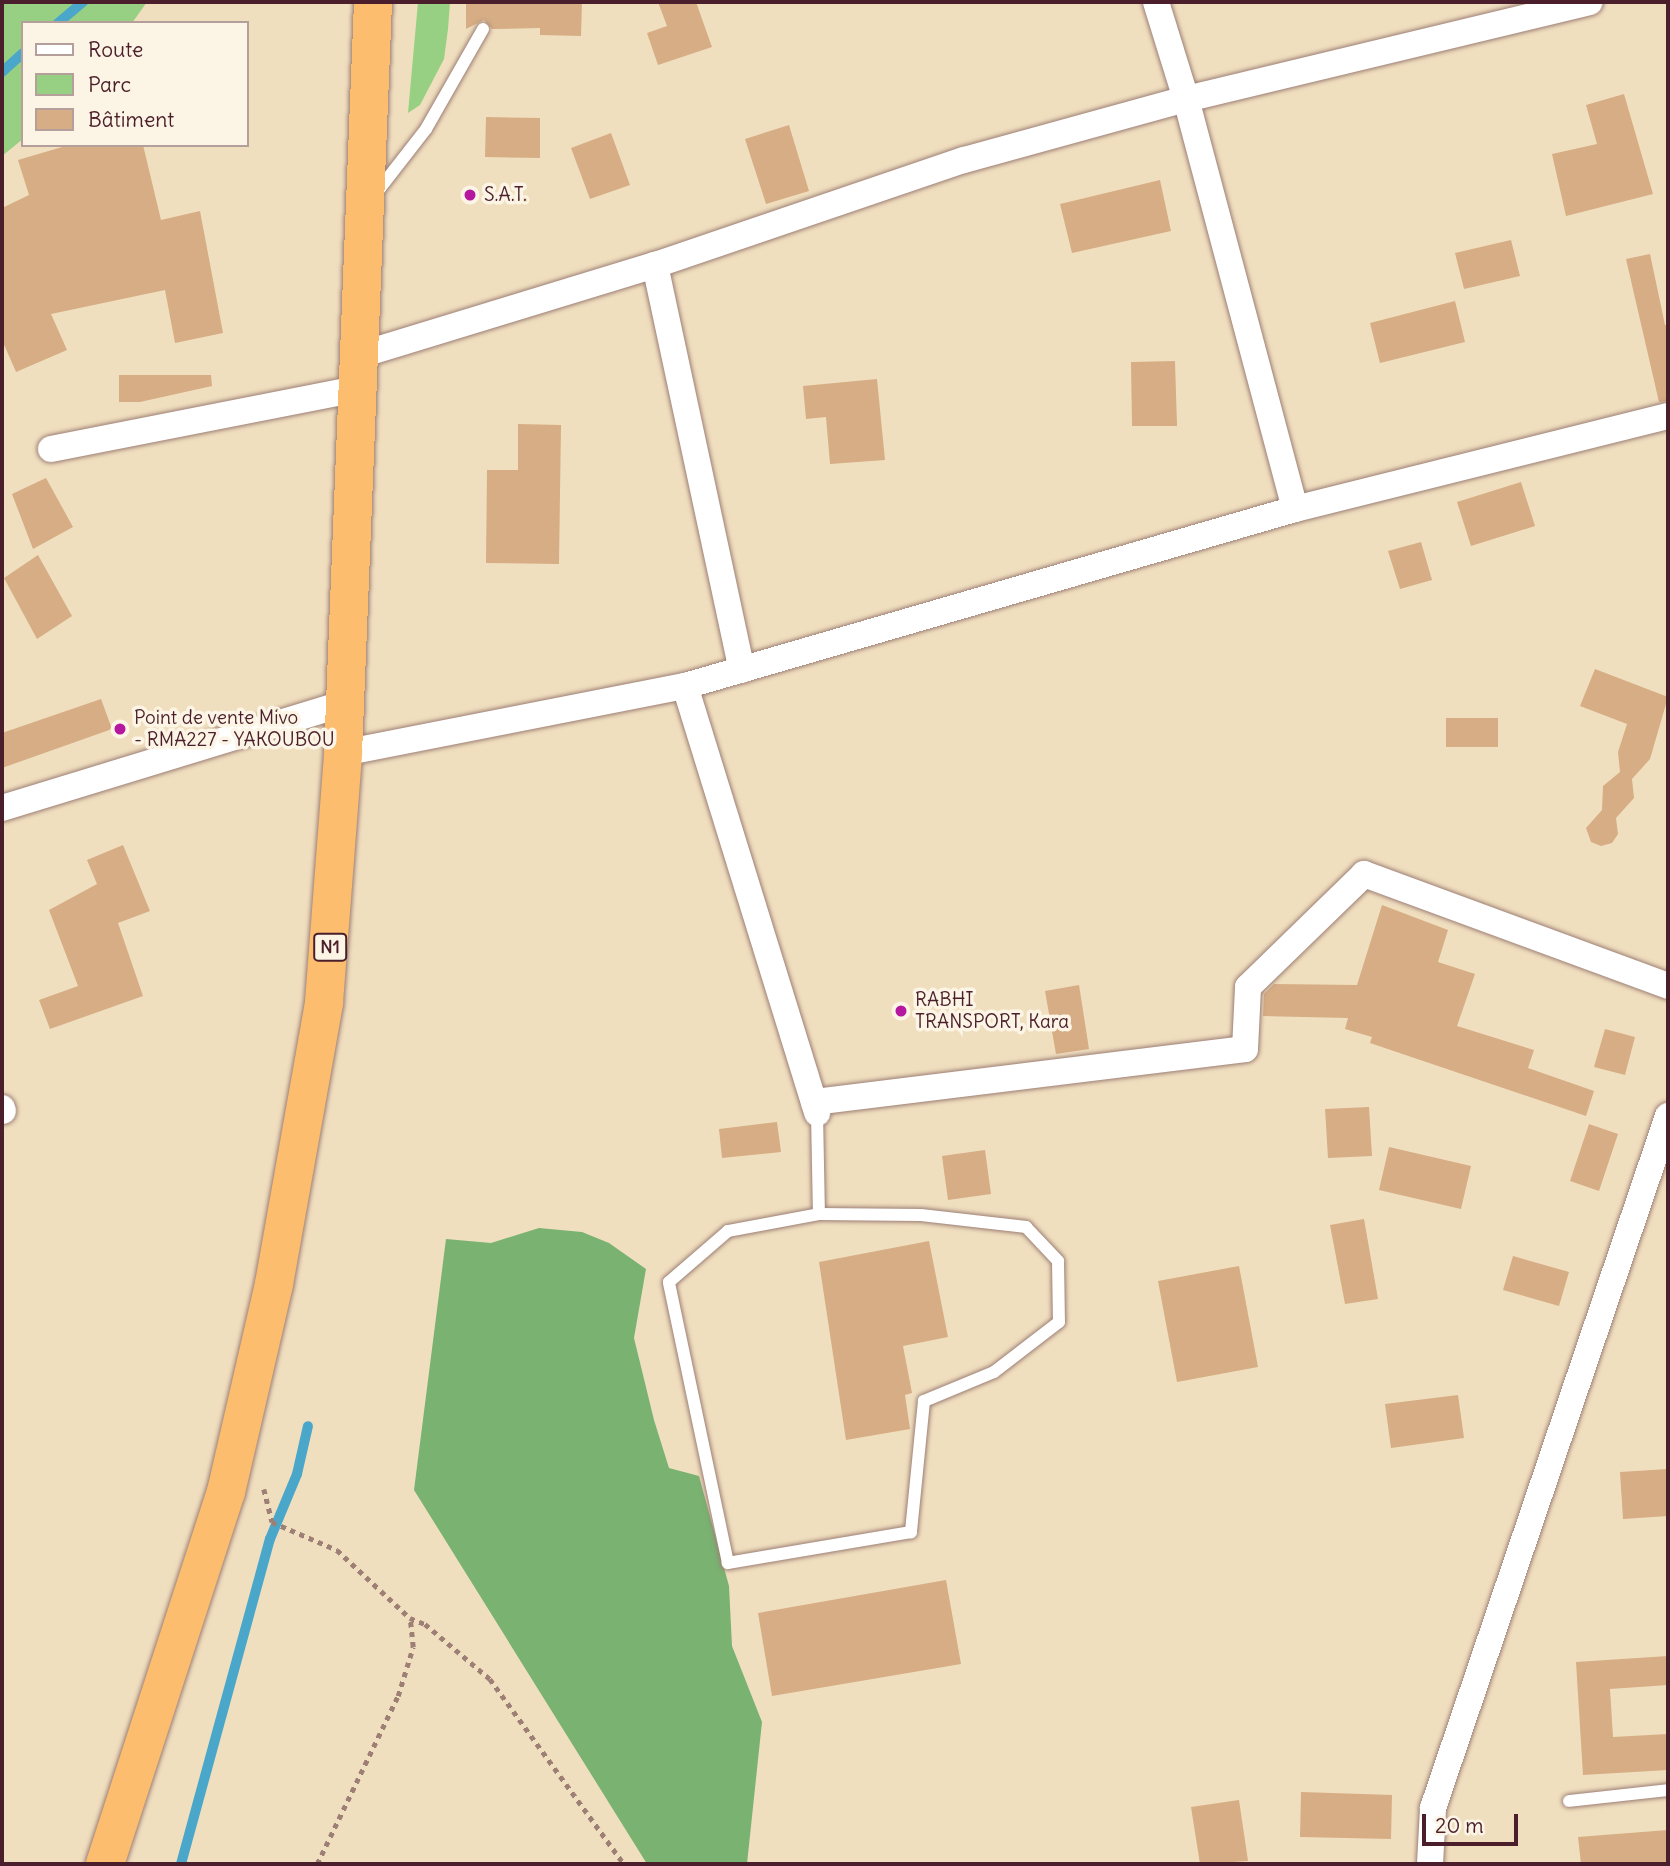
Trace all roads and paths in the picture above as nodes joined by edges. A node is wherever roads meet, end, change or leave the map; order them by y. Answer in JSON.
{"nodes":[{"id":1,"x":373,"y":2,"type":"edge"},
{"id":2,"x":1156,"y":2,"type":"edge"},
{"id":3,"x":1590,"y":2,"type":"edge"},
{"id":4,"x":484,"y":29,"type":"dead end"},
{"id":5,"x":1186,"y":99,"type":"junction"},
{"id":6,"x":364,"y":209,"type":"junction"},
{"id":7,"x":655,"y":265,"type":"junction"},
{"id":8,"x":356,"y":373,"type":"junction"},
{"id":9,"x":1668,"y":416,"type":"edge"},
{"id":10,"x":51,"y":449,"type":"dead end"},
{"id":11,"x":1295,"y":509,"type":"junction"},
{"id":12,"x":742,"y":670,"type":"junction"},
{"id":13,"x":685,"y":685,"type":"junction"},
{"id":14,"x":345,"y":704,"type":"junction"},
{"id":15,"x":343,"y":753,"type":"junction"},
{"id":16,"x":2,"y":808,"type":"edge"},
{"id":17,"x":1668,"y":986,"type":"edge"},
{"id":18,"x":815,"y":1108,"type":"junction"},
{"id":19,"x":1668,"y":1116,"type":"edge"},
{"id":20,"x":1660,"y":1167,"type":"edge"},
{"id":21,"x":819,"y":1214,"type":"junction"},
{"id":22,"x":272,"y":1522,"type":"dead end"},
{"id":23,"x":410,"y":1618,"type":"junction"},
{"id":24,"x":1668,"y":1790,"type":"edge"},
{"id":25,"x":1569,"y":1801,"type":"dead end"},
{"id":26,"x":104,"y":1864,"type":"edge"},
{"id":27,"x":317,"y":1864,"type":"edge"},
{"id":28,"x":624,"y":1864,"type":"edge"},
{"id":29,"x":1430,"y":1864,"type":"edge"}],
"edges":[{"from":1,"to":6,"type":"highway","number":"N1"},
{"from":2,"to":5,"type":"street"},
{"from":3,"to":5,"type":"street"},
{"from":4,"to":6,"type":"lane"},
{"from":5,"to":7,"type":"street"},
{"from":5,"to":11,"type":"street"},
{"from":6,"to":8,"type":"highway","number":"N1"},
{"from":7,"to":8,"type":"street"},
{"from":7,"to":12,"type":"street"},
{"from":8,"to":10,"type":"street"},
{"from":8,"to":14,"type":"highway","number":"N1"},
{"from":9,"to":11,"type":"street"},
{"from":11,"to":12,"type":"street"},
{"from":12,"to":13,"type":"street"},
{"from":13,"to":15,"type":"street"},
{"from":13,"to":18,"type":"street"},
{"from":14,"to":15,"type":"highway","number":"N1"},
{"from":14,"to":16,"type":"street"},
{"from":15,"to":26,"type":"highway","number":"N1"},
{"from":17,"to":18,"type":"street"},
{"from":18,"to":21,"type":"lane"},
{"from":19,"to":20,"type":"street"},
{"from":20,"to":29,"type":"street"},
{"from":21,"to":21,"type":"lane"},
{"from":22,"to":23,"type":"path"},
{"from":23,"to":27,"type":"path"},
{"from":23,"to":28,"type":"path"},
{"from":24,"to":25,"type":"lane"}]}
